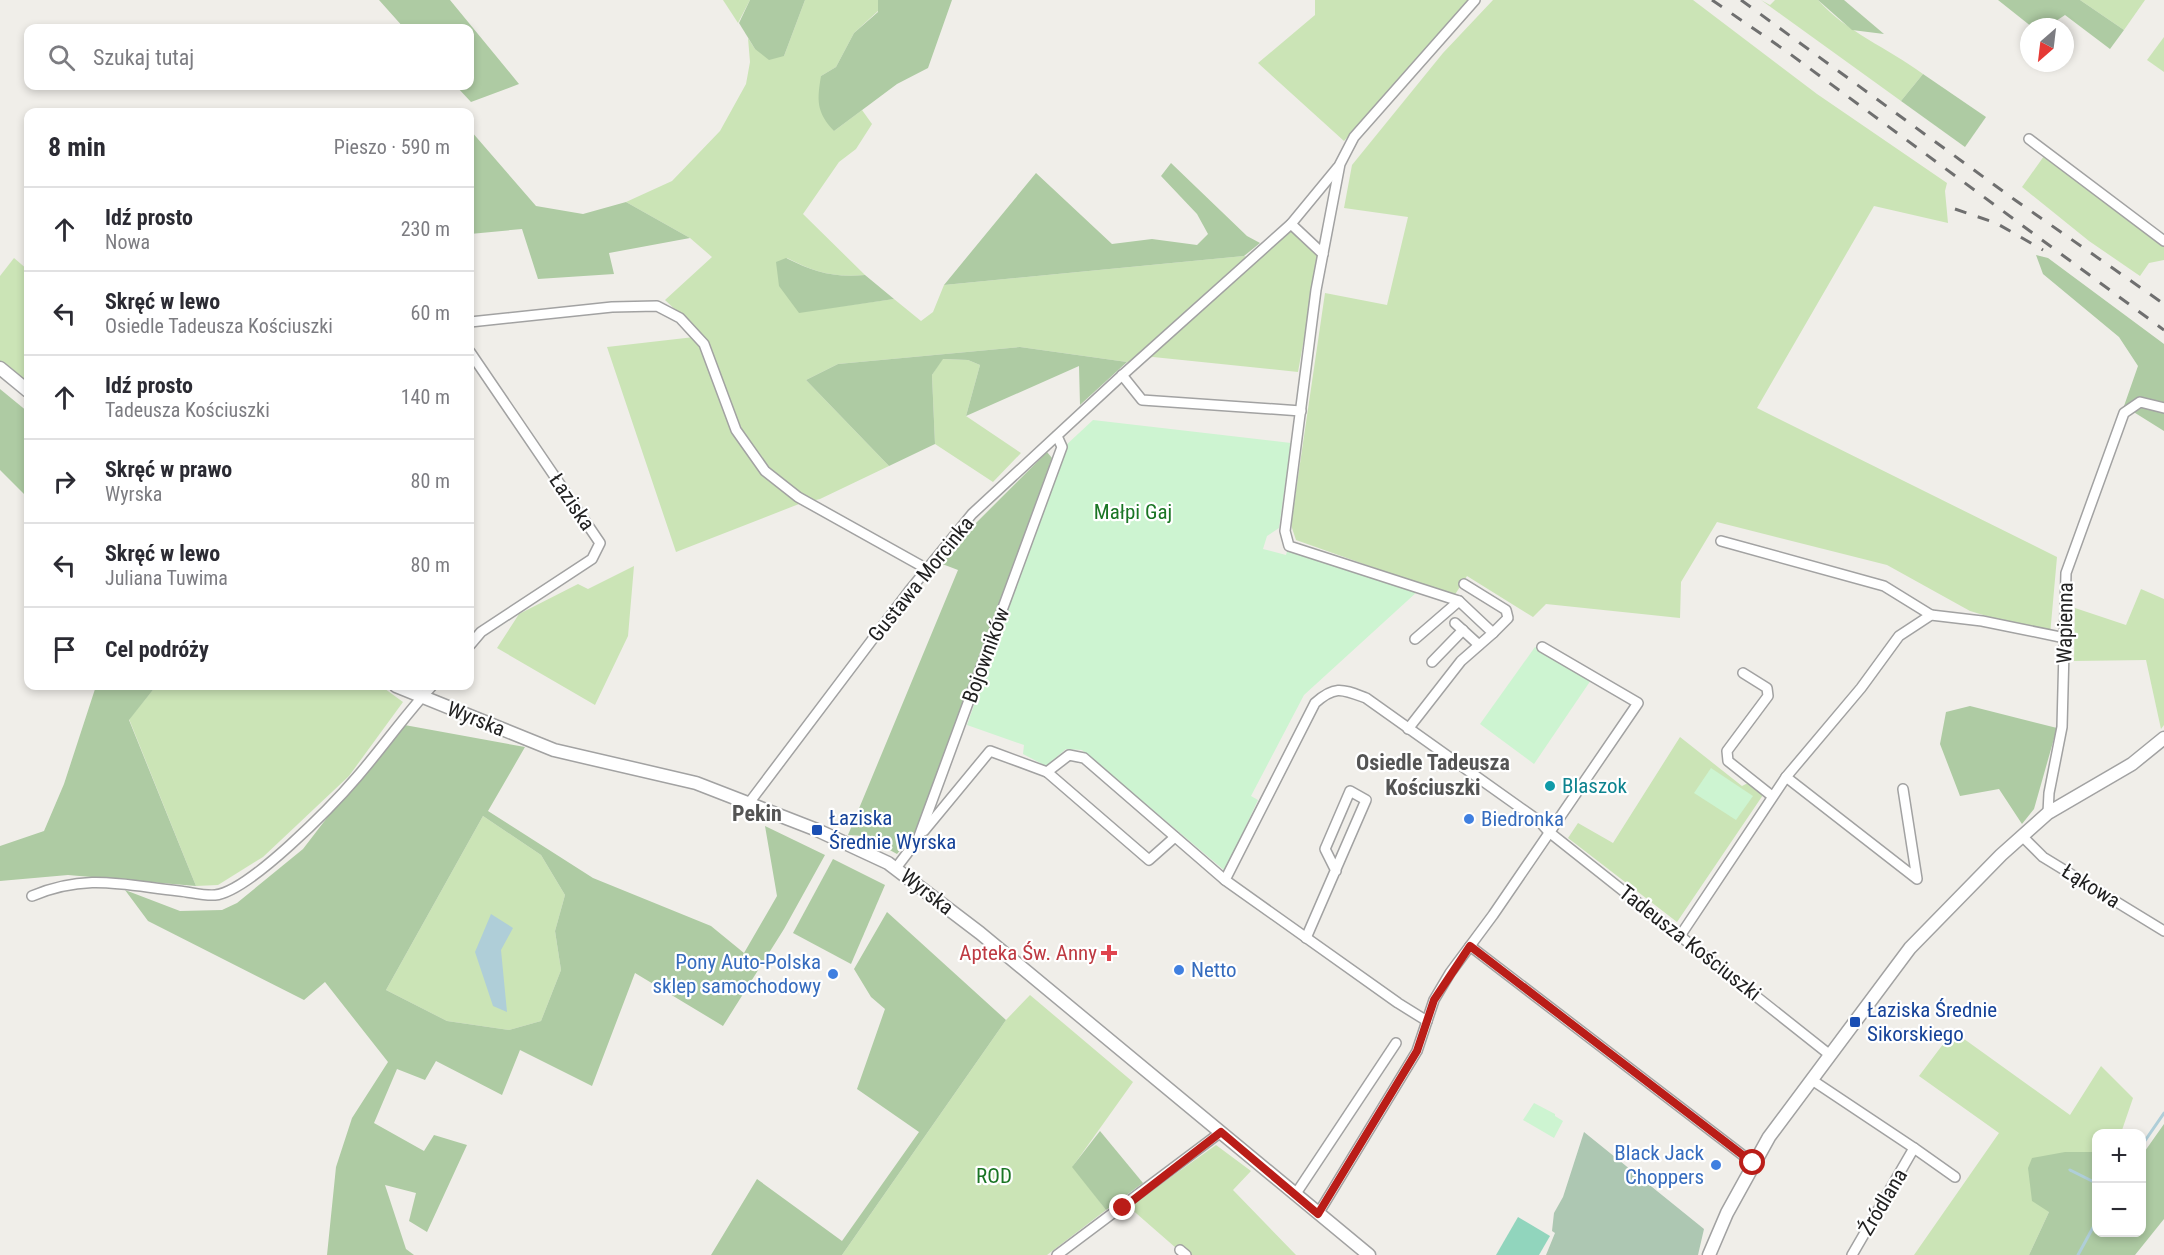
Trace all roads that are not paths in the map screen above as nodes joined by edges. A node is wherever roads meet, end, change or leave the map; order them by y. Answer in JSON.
{"nodes":[{"id":1,"x":1475,"y":0,"type":"edge"},
{"id":2,"x":2028,"y":139,"type":"dead end"},
{"id":3,"x":1340,"y":164,"type":"junction"},
{"id":4,"x":1291,"y":224,"type":"junction"},
{"id":5,"x":2164,"y":241,"type":"edge"},
{"id":6,"x":1323,"y":254,"type":"junction"},
{"id":7,"x":474,"y":322,"type":"edge"},
{"id":8,"x":474,"y":358,"type":"edge"},
{"id":9,"x":0,"y":368,"type":"edge"},
{"id":10,"x":1120,"y":377,"type":"junction"},
{"id":11,"x":24,"y":388,"type":"edge"},
{"id":12,"x":2164,"y":408,"type":"edge"},
{"id":13,"x":1301,"y":411,"type":"junction"},
{"id":14,"x":1057,"y":436,"type":"junction"},
{"id":15,"x":1721,"y":541,"type":"dead end"},
{"id":16,"x":927,"y":569,"type":"junction"},
{"id":17,"x":1464,"y":584,"type":"dead end"},
{"id":18,"x":1459,"y":601,"type":"junction"},
{"id":19,"x":1931,"y":615,"type":"junction"},
{"id":20,"x":1455,"y":623,"type":"dead end"},
{"id":21,"x":1463,"y":630,"type":"junction"},
{"id":22,"x":1493,"y":633,"type":"junction"},
{"id":23,"x":2065,"y":638,"type":"junction"},
{"id":24,"x":1415,"y":639,"type":"dead end"},
{"id":25,"x":474,"y":640,"type":"edge"},
{"id":26,"x":1479,"y":645,"type":"junction"},
{"id":27,"x":1542,"y":647,"type":"dead end"},
{"id":28,"x":1432,"y":662,"type":"dead end"},
{"id":29,"x":1743,"y":673,"type":"dead end"},
{"id":30,"x":406,"y":690,"type":"edge"},
{"id":31,"x":428,"y":690,"type":"edge"},
{"id":32,"x":422,"y":696,"type":"junction"},
{"id":33,"x":1408,"y":729,"type":"junction"},
{"id":34,"x":2164,"y":738,"type":"edge"},
{"id":35,"x":1047,"y":772,"type":"junction"},
{"id":36,"x":1786,"y":777,"type":"junction"},
{"id":37,"x":1903,"y":789,"type":"dead end"},
{"id":38,"x":1772,"y":796,"type":"junction"},
{"id":39,"x":749,"y":803,"type":"junction"},
{"id":40,"x":2048,"y":813,"type":"junction"},
{"id":41,"x":1549,"y":832,"type":"junction"},
{"id":42,"x":2022,"y":836,"type":"junction"},
{"id":43,"x":1175,"y":837,"type":"junction"},
{"id":44,"x":918,"y":839,"type":"junction"},
{"id":45,"x":896,"y":868,"type":"junction"},
{"id":46,"x":1336,"y":871,"type":"junction"},
{"id":47,"x":1225,"y":880,"type":"junction"},
{"id":48,"x":32,"y":896,"type":"dead end"},
{"id":49,"x":2164,"y":931,"type":"edge"},
{"id":50,"x":1680,"y":936,"type":"junction"},
{"id":51,"x":1306,"y":938,"type":"junction"},
{"id":52,"x":1470,"y":946,"type":"junction"},
{"id":53,"x":1427,"y":1021,"type":"junction"},
{"id":54,"x":1396,"y":1043,"type":"dead end"},
{"id":55,"x":1830,"y":1055,"type":"junction"},
{"id":56,"x":1812,"y":1080,"type":"junction"},
{"id":57,"x":1221,"y":1132,"type":"junction"},
{"id":58,"x":1914,"y":1148,"type":"junction"},
{"id":59,"x":1753,"y":1163,"type":"junction"},
{"id":60,"x":1955,"y":1176,"type":"dead end"},
{"id":61,"x":1295,"y":1195,"type":"junction"},
{"id":62,"x":1318,"y":1214,"type":"junction"},
{"id":63,"x":1057,"y":1255,"type":"edge"},
{"id":64,"x":1369,"y":1255,"type":"edge"},
{"id":65,"x":1709,"y":1255,"type":"edge"},
{"id":66,"x":1852,"y":1255,"type":"edge"}],
"edges":[{"from":1,"to":3,"type":"street"},
{"from":2,"to":5,"type":"street"},
{"from":3,"to":4,"type":"street","name":"Gustawa Morcinka"},
{"from":3,"to":6,"type":"street"},
{"from":4,"to":6,"type":"street"},
{"from":4,"to":10,"type":"street","name":"Gustawa Morcinka"},
{"from":6,"to":13,"type":"street"},
{"from":7,"to":16,"type":"street"},
{"from":8,"to":25,"type":"street","name":"Łaziska"},
{"from":9,"to":11,"type":"street"},
{"from":10,"to":13,"type":"street"},
{"from":10,"to":14,"type":"street","name":"Gustawa Morcinka"},
{"from":12,"to":23,"type":"street","name":"Wapienna"},
{"from":13,"to":18,"type":"street"},
{"from":14,"to":16,"type":"street","name":"Gustawa Morcinka"},
{"from":14,"to":44,"type":"street","name":"Bojowników"},
{"from":15,"to":19,"type":"street"},
{"from":16,"to":39,"type":"street","name":"Gustawa Morcinka"},
{"from":17,"to":22,"type":"street"},
{"from":18,"to":22,"type":"street"},
{"from":18,"to":24,"type":"street"},
{"from":19,"to":23,"type":"street"},
{"from":19,"to":36,"type":"street"},
{"from":20,"to":21,"type":"street"},
{"from":21,"to":26,"type":"street"},
{"from":21,"to":28,"type":"street"},
{"from":22,"to":26,"type":"street"},
{"from":23,"to":40,"type":"street","name":"Wapienna"},
{"from":26,"to":33,"type":"street"},
{"from":27,"to":41,"type":"street"},
{"from":29,"to":38,"type":"street"},
{"from":30,"to":32,"type":"street","name":"Wyrska"},
{"from":31,"to":32,"type":"street"},
{"from":32,"to":39,"type":"street","name":"Wyrska"},
{"from":32,"to":48,"type":"street"},
{"from":33,"to":41,"type":"street"},
{"from":33,"to":47,"type":"street"},
{"from":34,"to":40,"type":"street"},
{"from":35,"to":43,"type":"street"},
{"from":35,"to":43,"type":"street"},
{"from":35,"to":44,"type":"street"},
{"from":36,"to":37,"type":"street"},
{"from":36,"to":38,"type":"street"},
{"from":38,"to":50,"type":"street"},
{"from":39,"to":45,"type":"street","name":"Wyrska"},
{"from":40,"to":42,"type":"street"},
{"from":41,"to":50,"type":"street","name":"Tadeusza Kościuszki"},
{"from":41,"to":52,"type":"street"},
{"from":42,"to":49,"type":"street","name":"Łąkowa"},
{"from":42,"to":55,"type":"street"},
{"from":43,"to":47,"type":"street"},
{"from":44,"to":45,"type":"street","name":"Bojowników"},
{"from":45,"to":57,"type":"street","name":"Wyrska"},
{"from":46,"to":46,"type":"street"},
{"from":46,"to":51,"type":"street"},
{"from":47,"to":51,"type":"street"},
{"from":50,"to":55,"type":"street","name":"Tadeusza Kościuszki"},
{"from":51,"to":53,"type":"street"},
{"from":52,"to":53,"type":"street"},
{"from":52,"to":59,"type":"street"},
{"from":53,"to":62,"type":"street"},
{"from":54,"to":61,"type":"street"},
{"from":55,"to":56,"type":"street"},
{"from":56,"to":58,"type":"street","name":"Źródlana"},
{"from":56,"to":59,"type":"street"},
{"from":57,"to":61,"type":"street","name":"Wyrska"},
{"from":57,"to":63,"type":"street"},
{"from":58,"to":60,"type":"street","name":"Źródlana"},
{"from":58,"to":66,"type":"street","name":"Źródlana"},
{"from":59,"to":65,"type":"street"},
{"from":61,"to":62,"type":"street","name":"Wyrska"},
{"from":62,"to":64,"type":"street","name":"Wyrska"}]}
